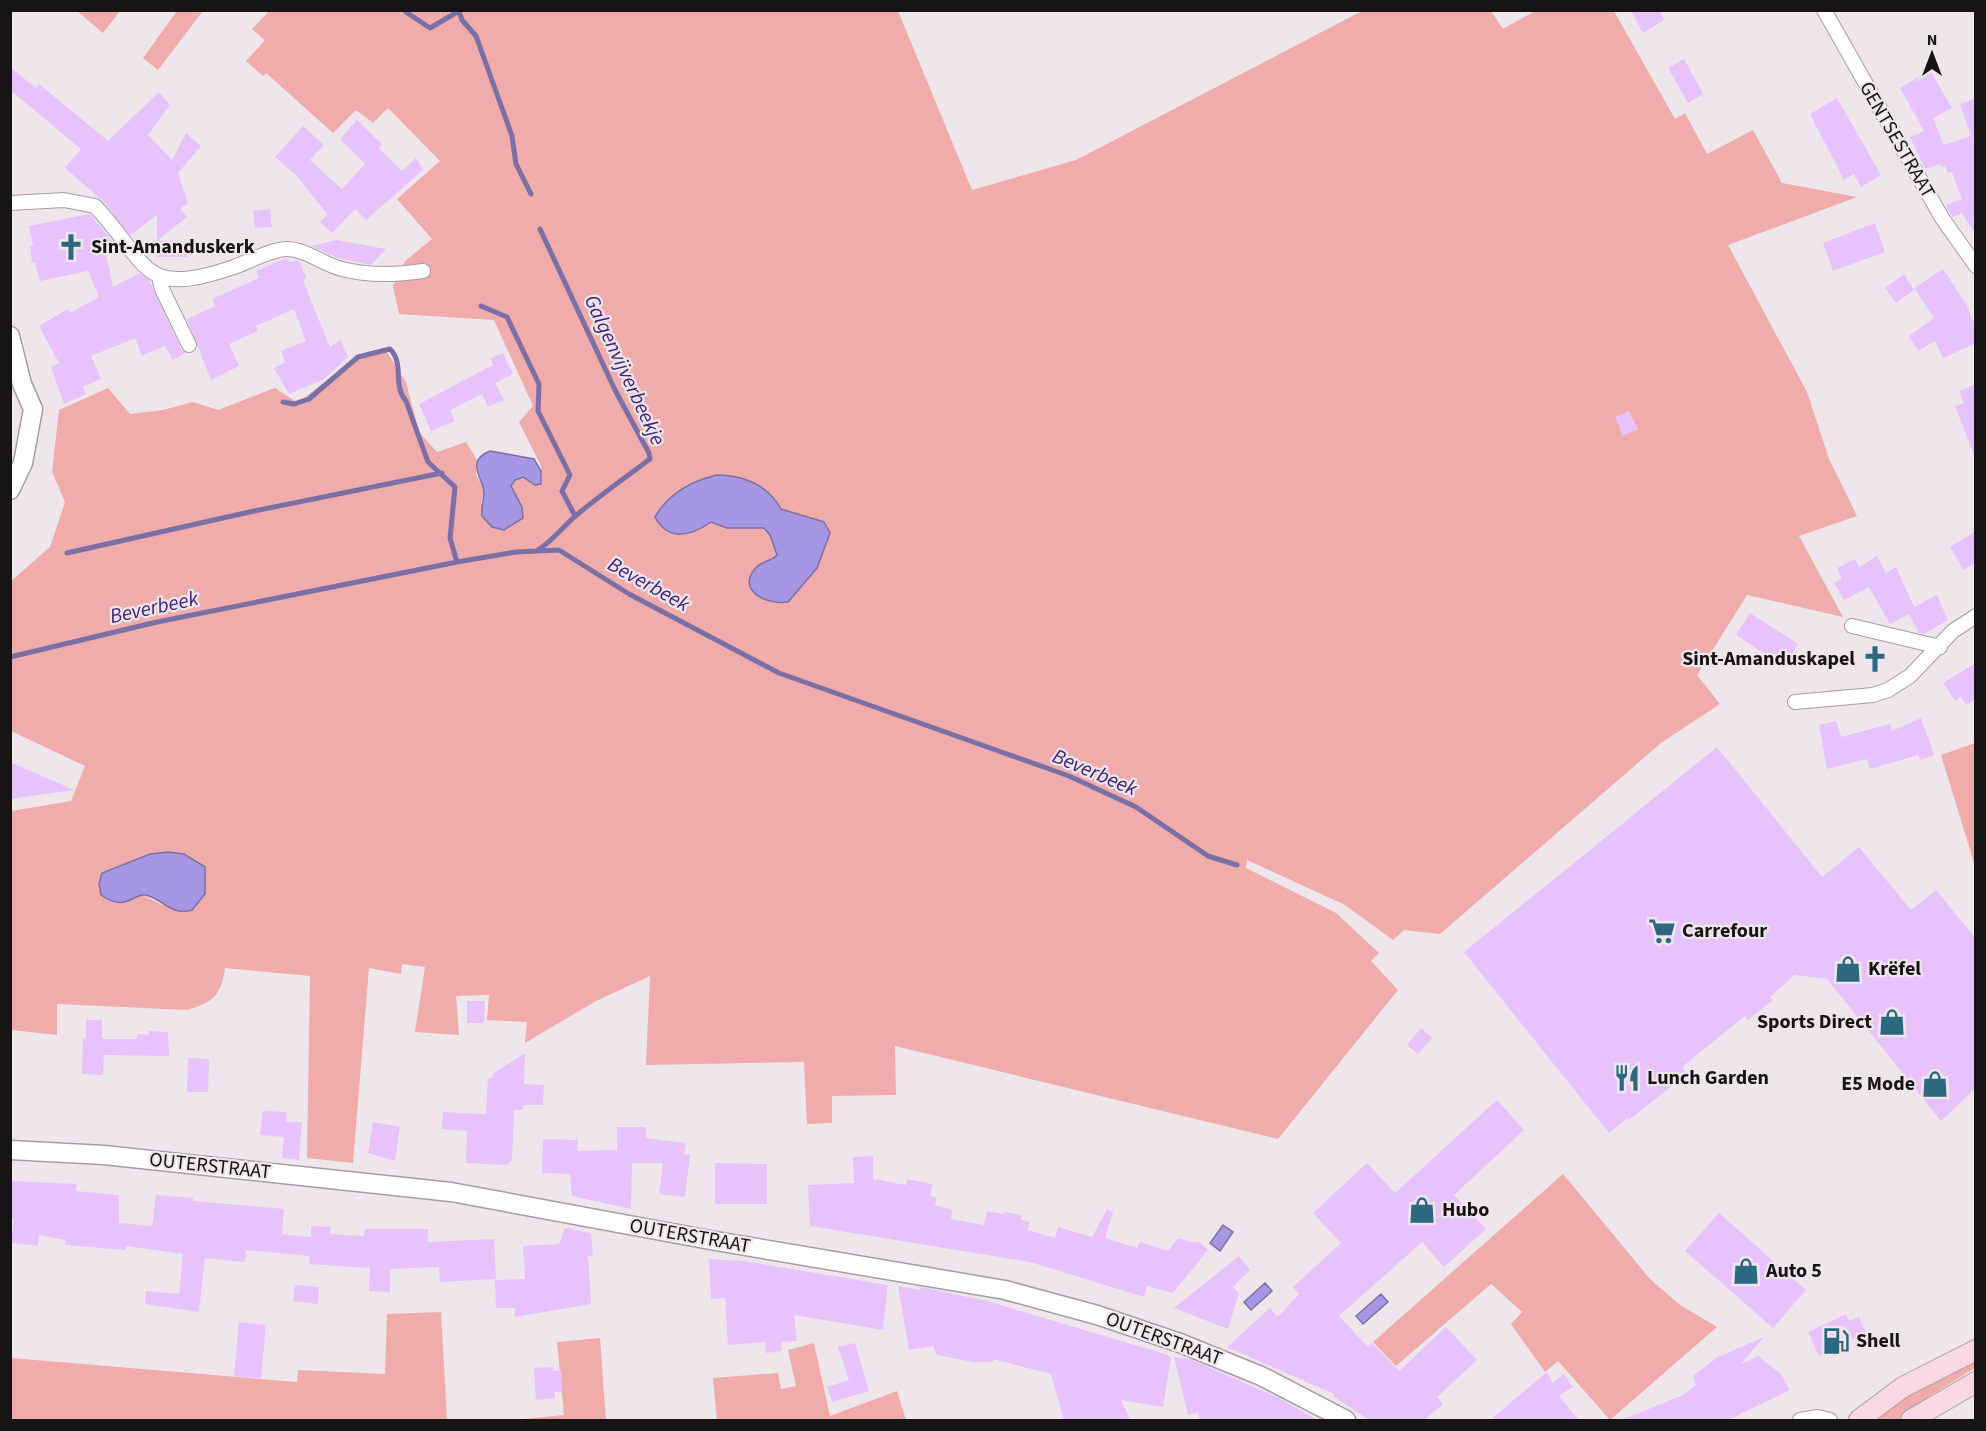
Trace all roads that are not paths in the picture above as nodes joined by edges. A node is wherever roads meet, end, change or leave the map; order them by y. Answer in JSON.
{"nodes":[{"id":1,"x":1824,"y":10,"type":"edge"},
{"id":2,"x":10,"y":203,"type":"edge"},
{"id":3,"x":1976,"y":266,"type":"edge"},
{"id":4,"x":423,"y":272,"type":"dead end"},
{"id":5,"x":159,"y":277,"type":"junction"},
{"id":6,"x":10,"y":336,"type":"edge"},
{"id":7,"x":189,"y":345,"type":"dead end"},
{"id":8,"x":10,"y":490,"type":"edge"},
{"id":9,"x":1976,"y":616,"type":"edge"},
{"id":10,"x":1852,"y":626,"type":"dead end"},
{"id":11,"x":1940,"y":647,"type":"junction"},
{"id":12,"x":1795,"y":702,"type":"dead end"},
{"id":13,"x":10,"y":1150,"type":"edge"},
{"id":14,"x":1976,"y":1350,"type":"edge"},
{"id":15,"x":1976,"y":1382,"type":"edge"},
{"id":16,"x":1346,"y":1420,"type":"edge"},
{"id":17,"x":1800,"y":1420,"type":"edge"},
{"id":18,"x":1830,"y":1420,"type":"edge"},
{"id":19,"x":1859,"y":1420,"type":"edge"},
{"id":20,"x":1911,"y":1420,"type":"edge"}],
"edges":[{"from":1,"to":3,"type":"street","name":"GENTSESTRAAT"},
{"from":2,"to":5,"type":"street"},
{"from":4,"to":5,"type":"street"},
{"from":5,"to":7,"type":"street"},
{"from":6,"to":8,"type":"street"},
{"from":9,"to":11,"type":"street"},
{"from":10,"to":11,"type":"street"},
{"from":11,"to":12,"type":"street"},
{"from":13,"to":16,"type":"street","name":"OUTERSTRAAT"},
{"from":14,"to":19,"type":"main road"},
{"from":15,"to":20,"type":"main road"},
{"from":17,"to":18,"type":"street"}]}
